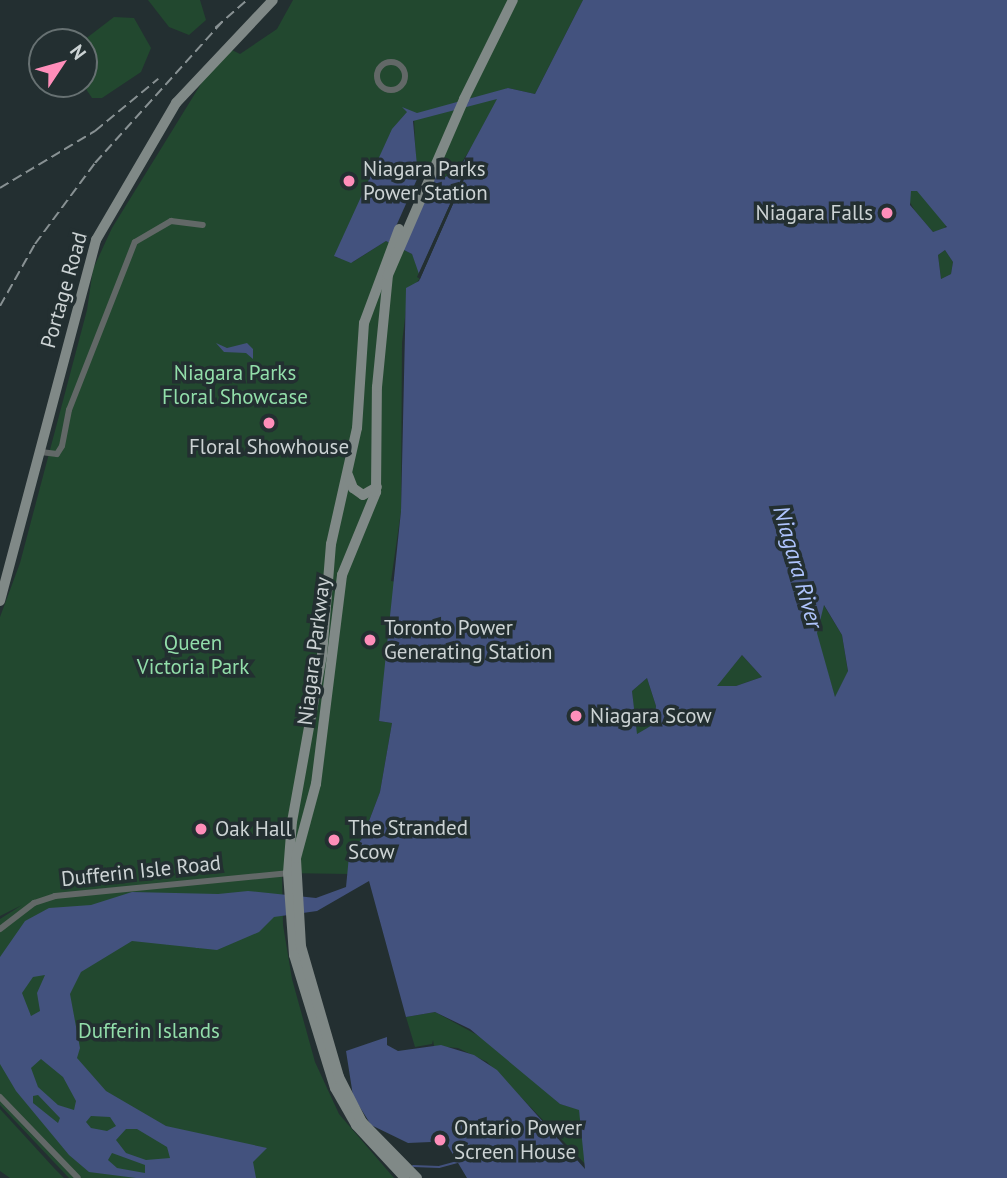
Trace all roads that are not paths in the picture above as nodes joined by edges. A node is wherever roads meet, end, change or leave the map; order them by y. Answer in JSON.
{"nodes":[{"id":1,"x":273,"y":0,"type":"edge"},
{"id":2,"x":506,"y":0,"type":"edge"},
{"id":3,"x":513,"y":0,"type":"edge"},
{"id":4,"x":379,"y":69,"type":"joint"},
{"id":5,"x":458,"y":105,"type":"junction"},
{"id":6,"x":203,"y":225,"type":"dead end"},
{"id":7,"x":394,"y":247,"type":"junction"},
{"id":8,"x":41,"y":452,"type":"junction"},
{"id":9,"x":348,"y":475,"type":"junction"},
{"id":10,"x":377,"y":487,"type":"junction"},
{"id":11,"x":15,"y":554,"type":"junction"},
{"id":12,"x":0,"y":601,"type":"edge"},
{"id":13,"x":0,"y":612,"type":"edge"},
{"id":14,"x":292,"y":873,"type":"junction"},
{"id":15,"x":0,"y":929,"type":"edge"},
{"id":16,"x":0,"y":1097,"type":"edge"},
{"id":17,"x":412,"y":1177,"type":"edge"},
{"id":18,"x":78,"y":1178,"type":"edge"}],
"edges":[{"from":1,"to":8,"type":"main road","name":"Portage Road"},
{"from":2,"to":5,"type":"main road","name":"Niagara Parkway"},
{"from":3,"to":5,"type":"main road","name":"Niagara Parkway"},
{"from":4,"to":4,"type":"street"},
{"from":5,"to":7,"type":"main road","name":"Niagara Parkway"},
{"from":6,"to":8,"type":"street"},
{"from":7,"to":9,"type":"main road","name":"Niagara Parkway"},
{"from":7,"to":10,"type":"main road","name":"Niagara Parkway"},
{"from":8,"to":11,"type":"main road","name":"Portage Road"},
{"from":9,"to":10,"type":"main road"},
{"from":9,"to":14,"type":"main road","name":"Niagara Parkway"},
{"from":10,"to":14,"type":"main road","name":"Niagara Parkway"},
{"from":11,"to":12,"type":"main road","name":"Portage Road"},
{"from":11,"to":13,"type":"main road"},
{"from":14,"to":15,"type":"street","name":"Dufferin Isle Road"},
{"from":14,"to":17,"type":"main road","name":"Niagara Parkway"},
{"from":16,"to":18,"type":"street"}]}
